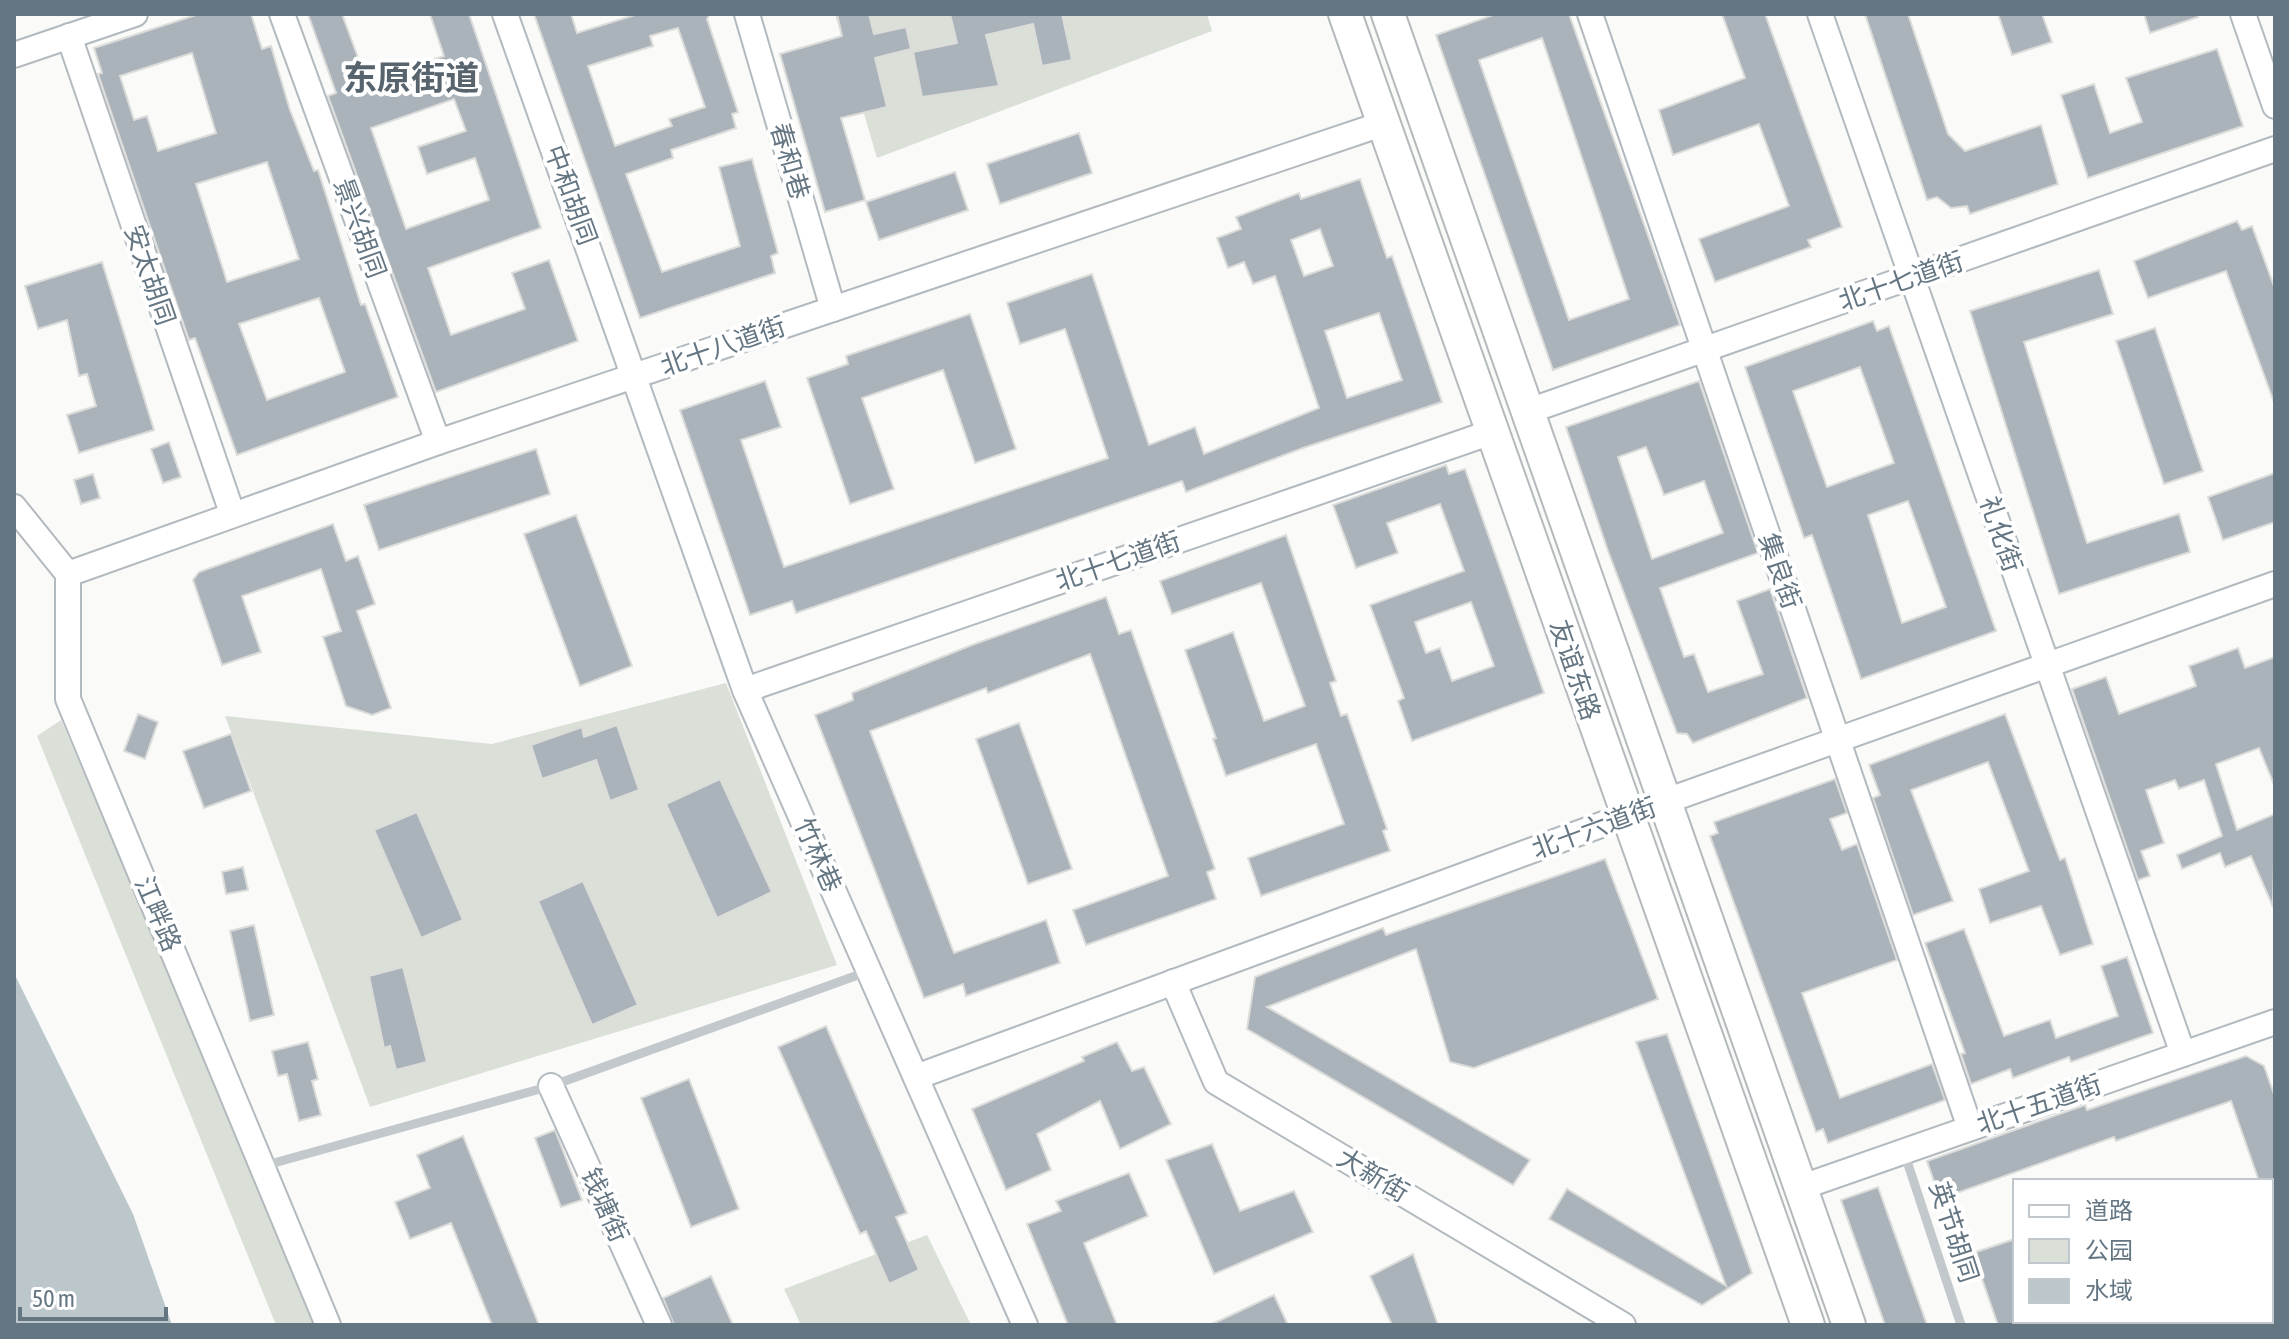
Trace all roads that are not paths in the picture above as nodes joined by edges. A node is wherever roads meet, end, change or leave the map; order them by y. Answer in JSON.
{"nodes":[{"id":1,"x":135,"y":14,"type":"edge"},
{"id":2,"x":282,"y":14,"type":"edge"},
{"id":3,"x":505,"y":14,"type":"edge"},
{"id":4,"x":747,"y":14,"type":"edge"},
{"id":5,"x":1345,"y":14,"type":"edge"},
{"id":6,"x":1590,"y":14,"type":"edge"},
{"id":7,"x":1820,"y":14,"type":"edge"},
{"id":8,"x":2243,"y":14,"type":"edge"},
{"id":9,"x":1394,"y":16,"type":"edge"},
{"id":10,"x":69,"y":36,"type":"junction"},
{"id":11,"x":14,"y":55,"type":"edge"},
{"id":12,"x":2275,"y":106,"type":"edge"},
{"id":13,"x":1382,"y":124,"type":"junction"},
{"id":14,"x":2275,"y":149,"type":"edge"},
{"id":15,"x":1912,"y":278,"type":"junction"},
{"id":16,"x":833,"y":309,"type":"junction"},
{"id":17,"x":1704,"y":350,"type":"junction"},
{"id":18,"x":636,"y":375,"type":"junction"},
{"id":19,"x":1526,"y":412,"type":"junction"},
{"id":20,"x":1492,"y":432,"type":"junction"},
{"id":21,"x":438,"y":442,"type":"junction"},
{"id":22,"x":14,"y":507,"type":"edge"},
{"id":23,"x":232,"y":513,"type":"junction"},
{"id":24,"x":68,"y":574,"type":"junction"},
{"id":25,"x":2275,"y":584,"type":"edge"},
{"id":26,"x":2048,"y":667,"type":"junction"},
{"id":27,"x":745,"y":690,"type":"junction"},
{"id":28,"x":1838,"y":741,"type":"junction"},
{"id":29,"x":1666,"y":801,"type":"junction"},
{"id":30,"x":1627,"y":816,"type":"junction"},
{"id":31,"x":869,"y":971,"type":"junction"},
{"id":32,"x":1173,"y":982,"type":"junction"},
{"id":33,"x":2275,"y":1022,"type":"edge"},
{"id":34,"x":2183,"y":1054,"type":"junction"},
{"id":35,"x":916,"y":1077,"type":"junction"},
{"id":36,"x":551,"y":1086,"type":"junction"},
{"id":37,"x":1970,"y":1128,"type":"junction"},
{"id":38,"x":1904,"y":1152,"type":"junction"},
{"id":39,"x":263,"y":1166,"type":"junction"},
{"id":40,"x":1802,"y":1187,"type":"junction"},
{"id":41,"x":1615,"y":1323,"type":"edge"},
{"id":42,"x":328,"y":1325,"type":"edge"},
{"id":43,"x":659,"y":1325,"type":"edge"},
{"id":44,"x":1025,"y":1325,"type":"edge"},
{"id":45,"x":1808,"y":1325,"type":"edge"},
{"id":46,"x":1849,"y":1325,"type":"edge"},
{"id":47,"x":1961,"y":1325,"type":"edge"}],
"edges":[{"from":1,"to":10,"type":"street"},
{"from":2,"to":21,"type":"street","name":"景兴胡同"},
{"from":3,"to":18,"type":"street","name":"中和胡同"},
{"from":4,"to":16,"type":"street","name":"春和巷"},
{"from":5,"to":13,"type":"highway","name":"友谊东路"},
{"from":6,"to":17,"type":"street","name":"集良街"},
{"from":7,"to":15,"type":"street","name":"礼化街"},
{"from":8,"to":12,"type":"street"},
{"from":9,"to":19,"type":"highway","name":"友谊东路"},
{"from":10,"to":11,"type":"street"},
{"from":10,"to":23,"type":"street","name":"安太胡同"},
{"from":13,"to":16,"type":"street","name":"北十八道街"},
{"from":13,"to":20,"type":"highway","name":"友谊东路"},
{"from":14,"to":15,"type":"street","name":"北十七道街"},
{"from":15,"to":17,"type":"street","name":"北十七道街"},
{"from":15,"to":26,"type":"street","name":"礼化街"},
{"from":16,"to":18,"type":"street","name":"北十八道街"},
{"from":17,"to":19,"type":"street","name":"北十七道街"},
{"from":17,"to":28,"type":"street","name":"集良街"},
{"from":18,"to":21,"type":"street","name":"北十八道街"},
{"from":18,"to":27,"type":"street","name":"竹林巷"},
{"from":19,"to":29,"type":"highway","name":"友谊东路"},
{"from":20,"to":27,"type":"street","name":"北十七道街"},
{"from":20,"to":30,"type":"highway","name":"友谊东路"},
{"from":21,"to":23,"type":"street","name":"北十八道街"},
{"from":22,"to":24,"type":"street"},
{"from":23,"to":24,"type":"street","name":"北十八道街"},
{"from":24,"to":39,"type":"street","name":"江畔路"},
{"from":25,"to":26,"type":"street","name":"北十六道街"},
{"from":26,"to":28,"type":"street","name":"北十六道街"},
{"from":26,"to":34,"type":"street","name":"礼化街"},
{"from":27,"to":31,"type":"street","name":"竹林巷"},
{"from":28,"to":29,"type":"street","name":"北十六道街"},
{"from":28,"to":37,"type":"street","name":"集良街"},
{"from":29,"to":30,"type":"street","name":"北十六道街"},
{"from":29,"to":40,"type":"highway","name":"友谊东路"},
{"from":30,"to":32,"type":"street","name":"北十六道街"},
{"from":30,"to":45,"type":"highway","name":"友谊东路"},
{"from":31,"to":35,"type":"street","name":"竹林巷"},
{"from":31,"to":36,"type":"lane"},
{"from":32,"to":35,"type":"street","name":"北十六道街"},
{"from":32,"to":41,"type":"street","name":"大新街"},
{"from":33,"to":34,"type":"street","name":"北十五道街"},
{"from":34,"to":37,"type":"street","name":"北十五道街"},
{"from":35,"to":44,"type":"street","name":"竹林巷"},
{"from":36,"to":39,"type":"lane"},
{"from":36,"to":43,"type":"street","name":"钱塘街"},
{"from":37,"to":38,"type":"street","name":"北十五道街"},
{"from":38,"to":40,"type":"street","name":"北十五道街"},
{"from":38,"to":47,"type":"lane","name":"英节胡同"},
{"from":39,"to":42,"type":"street","name":"江畔路"},
{"from":40,"to":46,"type":"highway","name":"友谊东路"}]}
